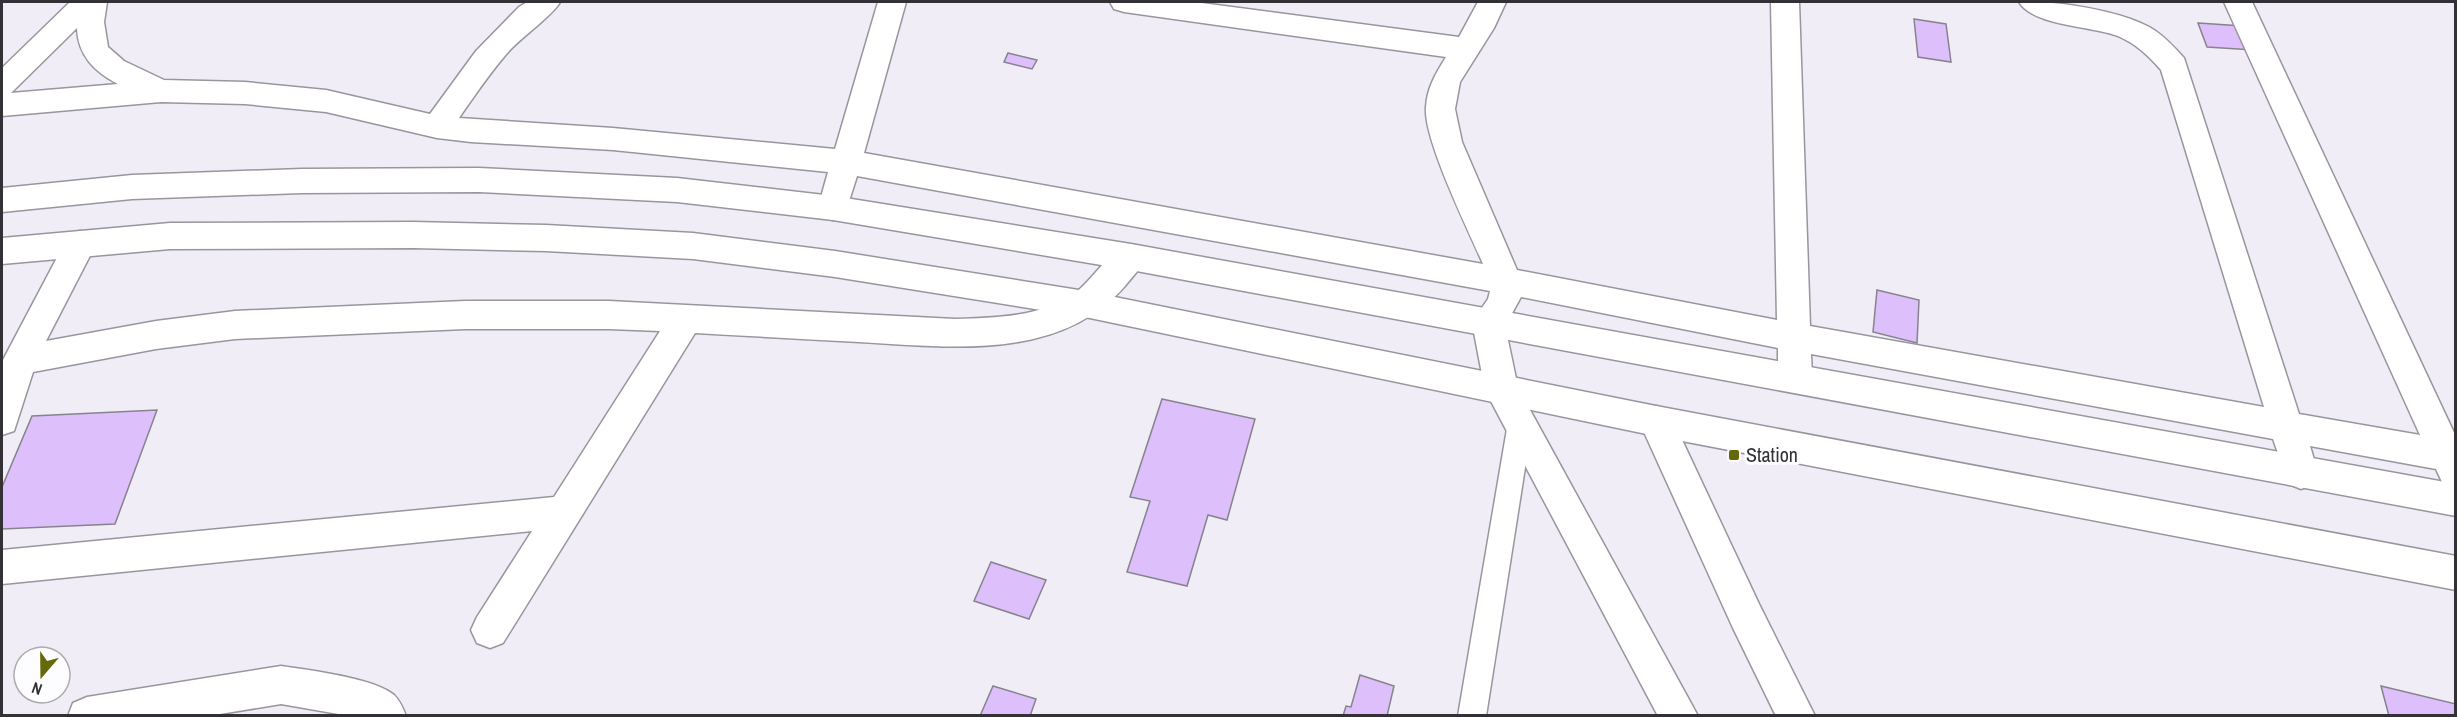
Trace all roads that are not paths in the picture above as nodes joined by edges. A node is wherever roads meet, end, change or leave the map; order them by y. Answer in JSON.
{"nodes":[{"id":1,"x":86,"y":2,"type":"edge"},
{"id":2,"x":93,"y":2,"type":"edge"},
{"id":3,"x":546,"y":2,"type":"edge"},
{"id":4,"x":892,"y":2,"type":"edge"},
{"id":5,"x":1124,"y":2,"type":"edge"},
{"id":6,"x":1492,"y":2,"type":"edge"},
{"id":7,"x":1785,"y":2,"type":"edge"},
{"id":8,"x":2033,"y":2,"type":"edge"},
{"id":9,"x":2238,"y":2,"type":"edge"},
{"id":10,"x":1298,"y":13,"type":"edge"},
{"id":11,"x":1467,"y":50,"type":"junction"},
{"id":12,"x":2,"y":85,"type":"edge"},
{"id":13,"x":161,"y":91,"type":"junction"},
{"id":14,"x":2,"y":105,"type":"edge"},
{"id":15,"x":437,"y":127,"type":"junction"},
{"id":16,"x":846,"y":162,"type":"junction"},
{"id":17,"x":2,"y":200,"type":"edge"},
{"id":18,"x":833,"y":208,"type":"junction"},
{"id":19,"x":80,"y":244,"type":"junction"},
{"id":20,"x":2,"y":251,"type":"edge"},
{"id":21,"x":1131,"y":257,"type":"junction"},
{"id":22,"x":1506,"y":281,"type":"junction"},
{"id":23,"x":1085,"y":304,"type":"junction"},
{"id":24,"x":686,"y":319,"type":"junction"},
{"id":25,"x":1488,"y":322,"type":"junction"},
{"id":26,"x":1794,"y":337,"type":"junction"},
{"id":27,"x":20,"y":360,"type":"junction"},
{"id":28,"x":1795,"y":378,"type":"junction"},
{"id":29,"x":1502,"y":390,"type":"junction"},
{"id":30,"x":2,"y":420,"type":"edge"},
{"id":31,"x":1656,"y":421,"type":"junction"},
{"id":32,"x":1520,"y":423,"type":"junction"},
{"id":33,"x":2287,"y":428,"type":"junction"},
{"id":34,"x":2453,"y":462,"type":"edge"},
{"id":35,"x":2301,"y":473,"type":"junction"},
{"id":36,"x":2456,"y":501,"type":"edge"},
{"id":37,"x":565,"y":512,"type":"junction"},
{"id":38,"x":2,"y":567,"type":"edge"},
{"id":39,"x":2456,"y":573,"type":"edge"},
{"id":40,"x":490,"y":630,"type":"dead end"},
{"id":41,"x":87,"y":716,"type":"edge"},
{"id":42,"x":387,"y":716,"type":"edge"},
{"id":43,"x":1472,"y":716,"type":"edge"},
{"id":44,"x":1679,"y":716,"type":"edge"},
{"id":45,"x":1796,"y":716,"type":"edge"}],
"edges":[{"from":1,"to":12,"type":"main road"},
{"from":2,"to":13,"type":"main road"},
{"from":3,"to":15,"type":"main road"},
{"from":4,"to":16,"type":"main road"},
{"from":5,"to":10,"type":"main road"},
{"from":6,"to":11,"type":"main road"},
{"from":7,"to":26,"type":"main road"},
{"from":8,"to":33,"type":"main road"},
{"from":9,"to":34,"type":"main road"},
{"from":10,"to":11,"type":"main road"},
{"from":11,"to":22,"type":"main road"},
{"from":13,"to":14,"type":"main road"},
{"from":13,"to":15,"type":"main road"},
{"from":15,"to":16,"type":"main road"},
{"from":16,"to":18,"type":"main road"},
{"from":16,"to":22,"type":"main road"},
{"from":17,"to":18,"type":"main road"},
{"from":18,"to":21,"type":"main road"},
{"from":19,"to":20,"type":"main road"},
{"from":19,"to":23,"type":"main road"},
{"from":19,"to":27,"type":"main road"},
{"from":21,"to":23,"type":"main road"},
{"from":21,"to":25,"type":"main road"},
{"from":22,"to":25,"type":"main road"},
{"from":22,"to":26,"type":"main road"},
{"from":23,"to":24,"type":"main road"},
{"from":23,"to":29,"type":"main road"},
{"from":24,"to":27,"type":"main road"},
{"from":24,"to":37,"type":"main road"},
{"from":25,"to":28,"type":"main road"},
{"from":25,"to":29,"type":"main road"},
{"from":26,"to":28,"type":"main road"},
{"from":26,"to":33,"type":"main road"},
{"from":27,"to":30,"type":"main road"},
{"from":28,"to":35,"type":"main road"},
{"from":29,"to":31,"type":"main road"},
{"from":29,"to":32,"type":"main road"},
{"from":31,"to":39,"type":"main road"},
{"from":31,"to":45,"type":"main road"},
{"from":32,"to":43,"type":"lane"},
{"from":32,"to":44,"type":"main road"},
{"from":33,"to":34,"type":"main road"},
{"from":33,"to":35,"type":"main road"},
{"from":35,"to":36,"type":"main road"},
{"from":37,"to":38,"type":"main road"},
{"from":37,"to":40,"type":"main road"},
{"from":41,"to":42,"type":"main road"}]}
